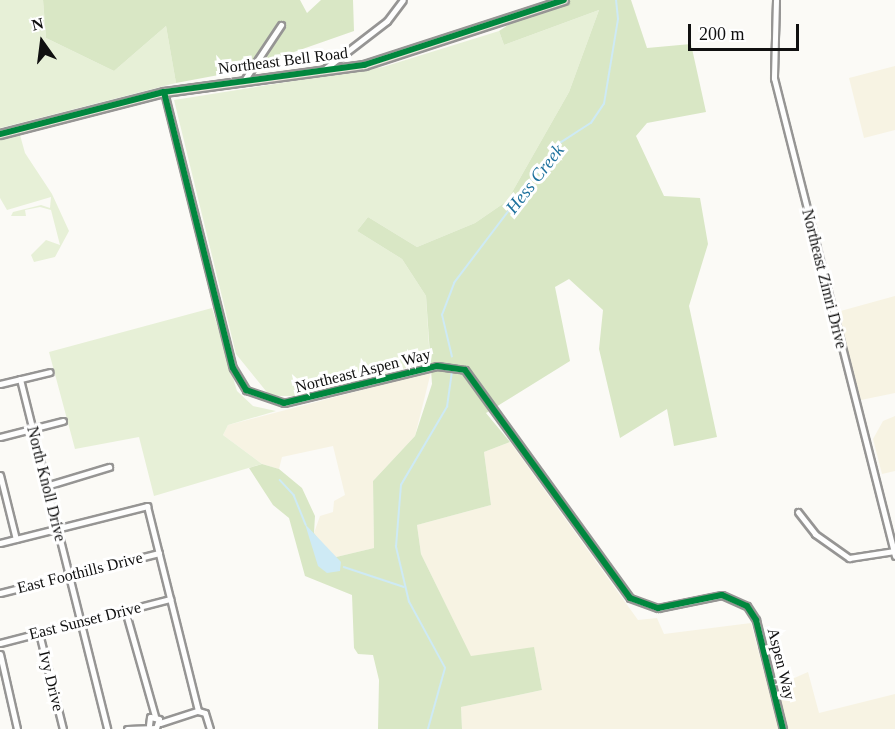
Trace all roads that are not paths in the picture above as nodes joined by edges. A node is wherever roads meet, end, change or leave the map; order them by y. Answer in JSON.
{"nodes":[{"id":1,"x":403,"y":0,"type":"edge"},
{"id":2,"x":564,"y":0,"type":"edge"},
{"id":3,"x":776,"y":0,"type":"edge"},
{"id":4,"x":281,"y":25,"type":"dead end"},
{"id":5,"x":322,"y":71,"type":"junction"},
{"id":6,"x":245,"y":79,"type":"junction"},
{"id":7,"x":164,"y":92,"type":"junction"},
{"id":8,"x":0,"y":134,"type":"edge"},
{"id":9,"x":50,"y":372,"type":"dead end"},
{"id":10,"x":20,"y":379,"type":"junction"},
{"id":11,"x":0,"y":384,"type":"edge"},
{"id":12,"x":63,"y":422,"type":"dead end"},
{"id":13,"x":32,"y":429,"type":"junction"},
{"id":14,"x":0,"y":437,"type":"edge"},
{"id":15,"x":109,"y":467,"type":"dead end"},
{"id":16,"x":0,"y":475,"type":"edge"},
{"id":17,"x":46,"y":486,"type":"junction"},
{"id":18,"x":2,"y":494,"type":"edge"},
{"id":19,"x":798,"y":512,"type":"dead end"},
{"id":20,"x":57,"y":529,"type":"junction"},
{"id":21,"x":16,"y":539,"type":"junction"},
{"id":22,"x":0,"y":543,"type":"edge"},
{"id":23,"x":159,"y":553,"type":"junction"},
{"id":24,"x":894,"y":554,"type":"edge"},
{"id":25,"x":69,"y":575,"type":"junction"},
{"id":26,"x":0,"y":593,"type":"edge"},
{"id":27,"x":171,"y":599,"type":"junction"},
{"id":28,"x":644,"y":605,"type":"joint"},
{"id":29,"x":125,"y":610,"type":"junction"},
{"id":30,"x":81,"y":622,"type":"junction"},
{"id":31,"x":39,"y":633,"type":"junction"},
{"id":32,"x":0,"y":643,"type":"edge"},
{"id":33,"x":0,"y":654,"type":"edge"},
{"id":34,"x":3,"y":687,"type":"edge"},
{"id":35,"x":198,"y":711,"type":"junction"},
{"id":36,"x":154,"y":723,"type":"edge"},
{"id":37,"x":130,"y":728,"type":"edge"},
{"id":38,"x":17,"y":729,"type":"edge"},
{"id":39,"x":63,"y":729,"type":"edge"},
{"id":40,"x":107,"y":729,"type":"edge"},
{"id":41,"x":210,"y":729,"type":"edge"},
{"id":42,"x":783,"y":729,"type":"edge"}],
"edges":[{"from":1,"to":5,"type":"street"},
{"from":2,"to":5,"type":"main road","name":"Northeast Bell Road"},
{"from":3,"to":24,"type":"street","name":"Northeast Zimri Drive"},
{"from":4,"to":6,"type":"street"},
{"from":5,"to":6,"type":"main road","name":"Northeast Bell Road"},
{"from":6,"to":7,"type":"main road","name":"Northeast Bell Road"},
{"from":7,"to":8,"type":"main road","name":"Northeast Bell Road"},
{"from":7,"to":28,"type":"street","name":"Northeast Aspen Way"},
{"from":9,"to":10,"type":"street"},
{"from":10,"to":11,"type":"street"},
{"from":10,"to":13,"type":"street","name":"North Knoll Drive"},
{"from":12,"to":13,"type":"street"},
{"from":13,"to":14,"type":"street"},
{"from":13,"to":17,"type":"street","name":"North Knoll Drive"},
{"from":15,"to":17,"type":"street"},
{"from":16,"to":18,"type":"street"},
{"from":17,"to":20,"type":"street","name":"North Knoll Drive"},
{"from":18,"to":21,"type":"street"},
{"from":19,"to":24,"type":"street"},
{"from":20,"to":21,"type":"street"},
{"from":20,"to":23,"type":"street"},
{"from":20,"to":25,"type":"street","name":"North Knoll Drive"},
{"from":21,"to":22,"type":"street"},
{"from":23,"to":25,"type":"street","name":"East Foothills Drive"},
{"from":23,"to":27,"type":"street"},
{"from":25,"to":26,"type":"street","name":"East Foothills Drive"},
{"from":25,"to":30,"type":"street","name":"North Knoll Drive"},
{"from":27,"to":29,"type":"street","name":"East Sunset Drive"},
{"from":27,"to":35,"type":"street"},
{"from":28,"to":42,"type":"street","name":"Aspen Way"},
{"from":29,"to":30,"type":"street","name":"East Sunset Drive"},
{"from":29,"to":36,"type":"street"},
{"from":30,"to":31,"type":"street","name":"East Sunset Drive"},
{"from":30,"to":40,"type":"street","name":"North Knoll Drive"},
{"from":31,"to":32,"type":"street","name":"East Sunset Drive"},
{"from":31,"to":39,"type":"street","name":"Ivy Drive"},
{"from":33,"to":34,"type":"street"},
{"from":34,"to":38,"type":"street"},
{"from":35,"to":36,"type":"street"},
{"from":35,"to":41,"type":"street"},
{"from":36,"to":37,"type":"street"}]}
